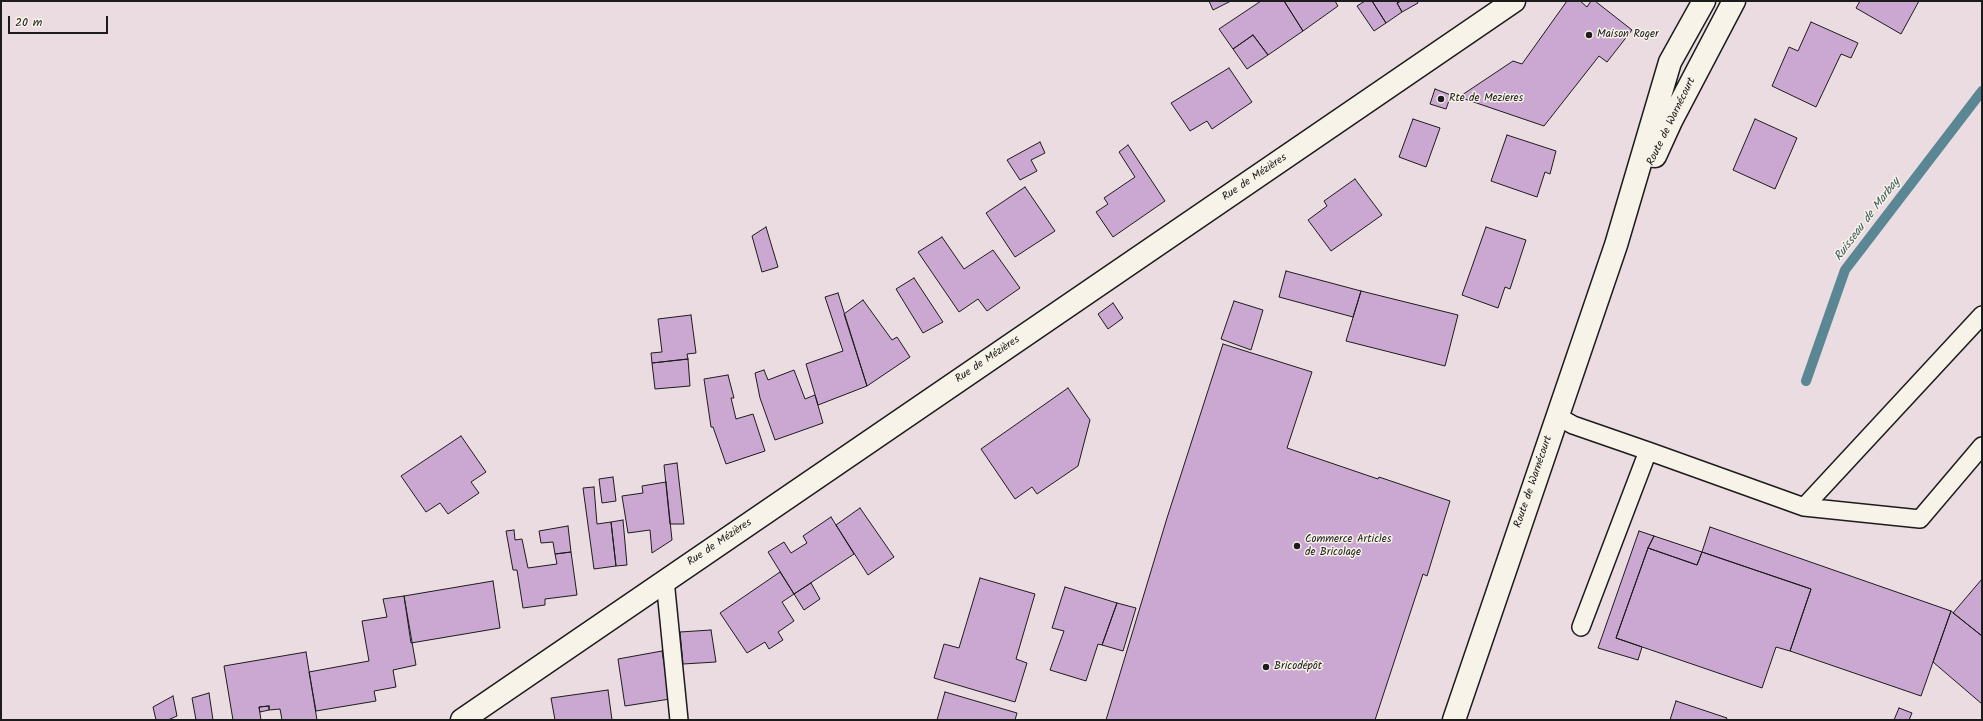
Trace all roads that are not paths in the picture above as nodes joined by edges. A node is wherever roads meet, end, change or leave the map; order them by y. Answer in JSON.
{"nodes":[{"id":1,"x":1514,"y":1,"type":"edge"},
{"id":2,"x":1704,"y":1,"type":"edge"},
{"id":3,"x":1734,"y":1,"type":"edge"},
{"id":4,"x":1616,"y":245,"type":"junction"},
{"id":5,"x":1982,"y":314,"type":"edge"},
{"id":6,"x":1556,"y":416,"type":"junction"},
{"id":7,"x":1982,"y":446,"type":"edge"},
{"id":8,"x":1648,"y":451,"type":"junction"},
{"id":9,"x":1804,"y":507,"type":"junction"},
{"id":10,"x":665,"y":580,"type":"junction"},
{"id":11,"x":1581,"y":627,"type":"dead end"},
{"id":12,"x":462,"y":720,"type":"edge"},
{"id":13,"x":679,"y":720,"type":"edge"},
{"id":14,"x":1454,"y":720,"type":"edge"}],
"edges":[{"from":1,"to":10,"type":"street","name":"Rue de Mézières"},
{"from":2,"to":4,"type":"street","name":"Route de Warnécourt"},
{"from":3,"to":4,"type":"street","name":"Route de Warnécourt"},
{"from":4,"to":6,"type":"street","name":"Route de Warnécourt"},
{"from":5,"to":9,"type":"lane"},
{"from":6,"to":8,"type":"lane"},
{"from":6,"to":14,"type":"street","name":"Route de Warnécourt"},
{"from":7,"to":9,"type":"lane"},
{"from":8,"to":9,"type":"lane"},
{"from":8,"to":11,"type":"lane"},
{"from":10,"to":12,"type":"street","name":"Rue de Mézières"},
{"from":10,"to":13,"type":"lane"}]}
